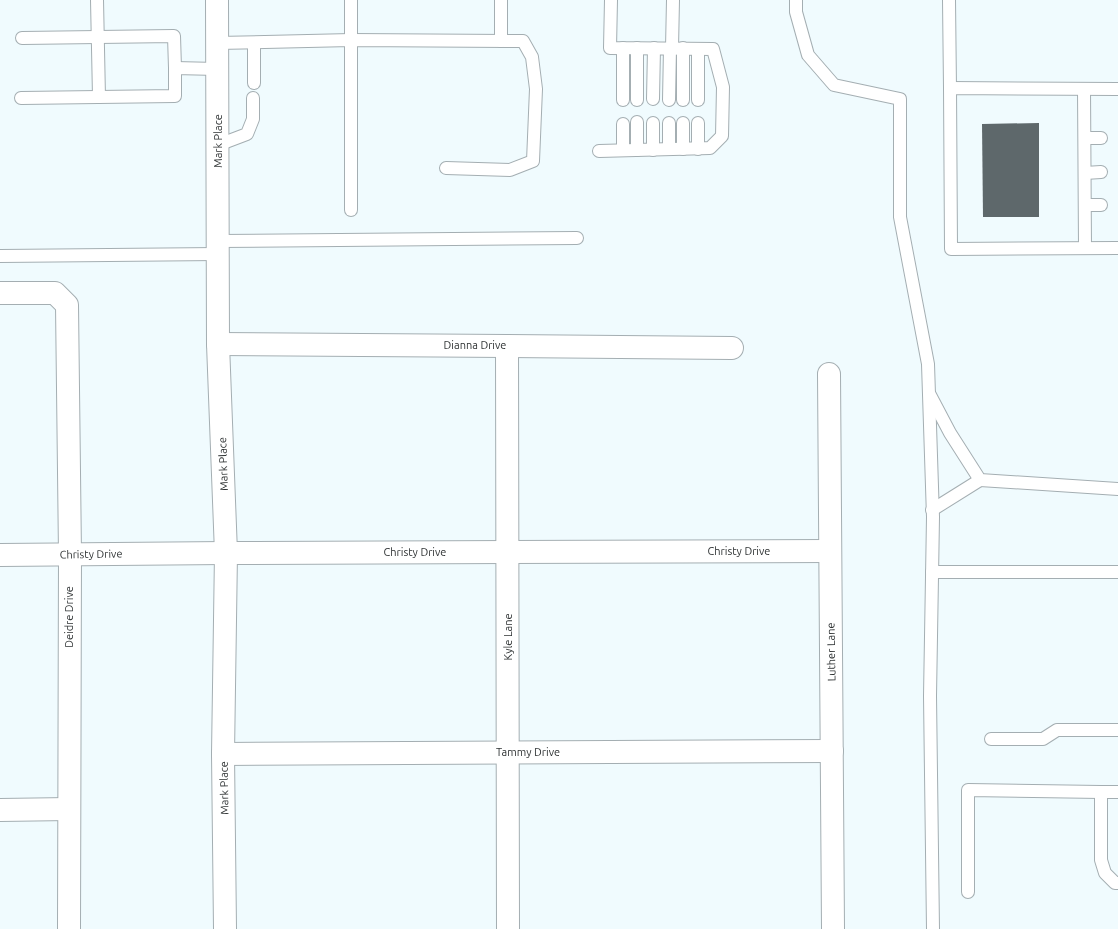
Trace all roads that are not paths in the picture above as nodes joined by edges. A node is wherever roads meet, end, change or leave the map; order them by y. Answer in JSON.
{"nodes":[{"id":1,"x":97,"y":0,"type":"edge"},
{"id":2,"x":217,"y":0,"type":"edge"},
{"id":3,"x":351,"y":0,"type":"edge"},
{"id":4,"x":501,"y":0,"type":"edge"},
{"id":5,"x":611,"y":0,"type":"edge"},
{"id":6,"x":673,"y":0,"type":"edge"},
{"id":7,"x":796,"y":0,"type":"edge"},
{"id":8,"x":949,"y":0,"type":"edge"},
{"id":9,"x":98,"y":37,"type":"junction"},
{"id":10,"x":22,"y":38,"type":"dead end"},
{"id":11,"x":351,"y":40,"type":"junction"},
{"id":12,"x":501,"y":41,"type":"junction"},
{"id":13,"x":217,"y":43,"type":"junction"},
{"id":14,"x":254,"y":43,"type":"junction"},
{"id":15,"x":622,"y":48,"type":"junction"},
{"id":16,"x":637,"y":48,"type":"junction"},
{"id":17,"x":654,"y":48,"type":"junction"},
{"id":18,"x":675,"y":48,"type":"junction"},
{"id":19,"x":698,"y":49,"type":"junction"},
{"id":20,"x":175,"y":68,"type":"junction"},
{"id":21,"x":217,"y":69,"type":"junction"},
{"id":22,"x":254,"y":83,"type":"dead end"},
{"id":23,"x":950,"y":88,"type":"junction"},
{"id":24,"x":1084,"y":89,"type":"junction"},
{"id":25,"x":1118,"y":89,"type":"edge"},
{"id":26,"x":99,"y":97,"type":"junction"},
{"id":27,"x":21,"y":98,"type":"dead end"},
{"id":28,"x":254,"y":98,"type":"dead end"},
{"id":29,"x":653,"y":99,"type":"dead end"},
{"id":30,"x":623,"y":100,"type":"dead end"},
{"id":31,"x":638,"y":100,"type":"dead end"},
{"id":32,"x":669,"y":100,"type":"dead end"},
{"id":33,"x":683,"y":100,"type":"dead end"},
{"id":34,"x":698,"y":100,"type":"dead end"},
{"id":35,"x":638,"y":122,"type":"dead end"},
{"id":36,"x":653,"y":123,"type":"dead end"},
{"id":37,"x":669,"y":123,"type":"dead end"},
{"id":38,"x":683,"y":123,"type":"dead end"},
{"id":39,"x":698,"y":123,"type":"dead end"},
{"id":40,"x":623,"y":124,"type":"dead end"},
{"id":41,"x":1085,"y":138,"type":"junction"},
{"id":42,"x":1101,"y":138,"type":"dead end"},
{"id":43,"x":218,"y":145,"type":"junction"},
{"id":44,"x":669,"y":149,"type":"junction"},
{"id":45,"x":683,"y":149,"type":"junction"},
{"id":46,"x":698,"y":149,"type":"junction"},
{"id":47,"x":622,"y":150,"type":"junction"},
{"id":48,"x":637,"y":150,"type":"junction"},
{"id":49,"x":653,"y":150,"type":"junction"},
{"id":50,"x":599,"y":151,"type":"dead end"},
{"id":51,"x":446,"y":168,"type":"dead end"},
{"id":52,"x":1101,"y":172,"type":"dead end"},
{"id":53,"x":1085,"y":173,"type":"junction"},
{"id":54,"x":1085,"y":205,"type":"junction"},
{"id":55,"x":1101,"y":205,"type":"dead end"},
{"id":56,"x":351,"y":210,"type":"dead end"},
{"id":57,"x":577,"y":238,"type":"dead end"},
{"id":58,"x":218,"y":248,"type":"junction"},
{"id":59,"x":1085,"y":248,"type":"junction"},
{"id":60,"x":1118,"y":248,"type":"edge"},
{"id":61,"x":0,"y":256,"type":"edge"},
{"id":62,"x":0,"y":293,"type":"edge"},
{"id":63,"x":218,"y":344,"type":"junction"},
{"id":64,"x":507,"y":346,"type":"junction"},
{"id":65,"x":732,"y":348,"type":"dead end"},
{"id":66,"x":829,"y":374,"type":"dead end"},
{"id":67,"x":929,"y":392,"type":"junction"},
{"id":68,"x":980,"y":480,"type":"junction"},
{"id":69,"x":1118,"y":489,"type":"edge"},
{"id":70,"x":932,"y":510,"type":"junction"},
{"id":71,"x":507,"y":551,"type":"junction"},
{"id":72,"x":830,"y":551,"type":"junction"},
{"id":73,"x":226,"y":553,"type":"junction"},
{"id":74,"x":70,"y":554,"type":"junction"},
{"id":75,"x":0,"y":555,"type":"edge"},
{"id":76,"x":932,"y":572,"type":"junction"},
{"id":77,"x":1118,"y":572,"type":"edge"},
{"id":78,"x":1118,"y":730,"type":"edge"},
{"id":79,"x":991,"y":739,"type":"dead end"},
{"id":80,"x":832,"y":751,"type":"junction"},
{"id":81,"x":508,"y":752,"type":"junction"},
{"id":82,"x":223,"y":754,"type":"junction"},
{"id":83,"x":1101,"y":792,"type":"junction"},
{"id":84,"x":1118,"y":792,"type":"edge"},
{"id":85,"x":69,"y":809,"type":"junction"},
{"id":86,"x":0,"y":810,"type":"edge"},
{"id":87,"x":1118,"y":883,"type":"edge"},
{"id":88,"x":968,"y":892,"type":"dead end"},
{"id":89,"x":69,"y":929,"type":"edge"},
{"id":90,"x":225,"y":929,"type":"edge"},
{"id":91,"x":508,"y":929,"type":"edge"},
{"id":92,"x":833,"y":929,"type":"edge"},
{"id":93,"x":933,"y":929,"type":"edge"}],
"edges":[{"from":1,"to":9,"type":"lane"},
{"from":2,"to":13,"type":"street","name":"Mark Place"},
{"from":3,"to":11,"type":"lane"},
{"from":4,"to":12,"type":"lane"},
{"from":5,"to":15,"type":"lane"},
{"from":6,"to":18,"type":"lane"},
{"from":7,"to":67,"type":"lane"},
{"from":8,"to":23,"type":"lane"},
{"from":9,"to":10,"type":"lane"},
{"from":9,"to":20,"type":"lane"},
{"from":9,"to":26,"type":"lane"},
{"from":11,"to":12,"type":"lane"},
{"from":11,"to":14,"type":"lane"},
{"from":11,"to":56,"type":"lane"},
{"from":12,"to":51,"type":"lane"},
{"from":13,"to":14,"type":"lane"},
{"from":13,"to":21,"type":"street","name":"Mark Place"},
{"from":14,"to":22,"type":"lane"},
{"from":15,"to":16,"type":"lane"},
{"from":15,"to":30,"type":"lane"},
{"from":16,"to":17,"type":"lane"},
{"from":16,"to":31,"type":"lane"},
{"from":17,"to":18,"type":"lane"},
{"from":17,"to":29,"type":"lane"},
{"from":18,"to":19,"type":"lane"},
{"from":18,"to":32,"type":"lane"},
{"from":18,"to":33,"type":"lane"},
{"from":19,"to":34,"type":"lane"},
{"from":19,"to":46,"type":"lane"},
{"from":20,"to":21,"type":"lane"},
{"from":20,"to":26,"type":"lane"},
{"from":21,"to":43,"type":"street","name":"Mark Place"},
{"from":23,"to":24,"type":"lane"},
{"from":23,"to":59,"type":"lane"},
{"from":24,"to":25,"type":"lane"},
{"from":24,"to":41,"type":"lane"},
{"from":26,"to":27,"type":"lane"},
{"from":28,"to":43,"type":"lane"},
{"from":35,"to":48,"type":"lane"},
{"from":36,"to":49,"type":"lane"},
{"from":37,"to":44,"type":"lane"},
{"from":38,"to":45,"type":"lane"},
{"from":39,"to":46,"type":"lane"},
{"from":40,"to":47,"type":"lane"},
{"from":41,"to":42,"type":"lane"},
{"from":41,"to":53,"type":"lane"},
{"from":43,"to":58,"type":"street","name":"Mark Place"},
{"from":44,"to":45,"type":"lane"},
{"from":44,"to":49,"type":"lane"},
{"from":45,"to":46,"type":"lane"},
{"from":47,"to":48,"type":"lane"},
{"from":47,"to":50,"type":"lane"},
{"from":48,"to":49,"type":"lane"},
{"from":52,"to":53,"type":"lane"},
{"from":53,"to":54,"type":"lane"},
{"from":54,"to":55,"type":"lane"},
{"from":54,"to":59,"type":"lane"},
{"from":57,"to":58,"type":"lane"},
{"from":58,"to":61,"type":"lane"},
{"from":58,"to":63,"type":"street","name":"Mark Place"},
{"from":59,"to":60,"type":"lane"},
{"from":62,"to":74,"type":"street","name":"Deidre Drive"},
{"from":63,"to":64,"type":"street","name":"Dianna Drive"},
{"from":63,"to":73,"type":"street","name":"Mark Place"},
{"from":64,"to":65,"type":"street","name":"Dianna Drive"},
{"from":64,"to":71,"type":"street","name":"Kyle Lane"},
{"from":66,"to":72,"type":"street","name":"Luther Lane"},
{"from":67,"to":68,"type":"lane"},
{"from":67,"to":70,"type":"lane"},
{"from":68,"to":69,"type":"lane"},
{"from":68,"to":70,"type":"lane"},
{"from":70,"to":76,"type":"lane"},
{"from":71,"to":72,"type":"street","name":"Christy Drive"},
{"from":71,"to":73,"type":"street","name":"Christy Drive"},
{"from":71,"to":81,"type":"street","name":"Kyle Lane"},
{"from":72,"to":80,"type":"street","name":"Luther Lane"},
{"from":73,"to":74,"type":"street","name":"Christy Drive"},
{"from":73,"to":82,"type":"street","name":"Mark Place"},
{"from":74,"to":75,"type":"street","name":"Christy Drive"},
{"from":74,"to":85,"type":"street","name":"Deidre Drive"},
{"from":76,"to":77,"type":"lane"},
{"from":76,"to":93,"type":"lane"},
{"from":78,"to":79,"type":"lane"},
{"from":80,"to":81,"type":"street","name":"Tammy Drive"},
{"from":80,"to":92,"type":"street","name":"Luther Lane"},
{"from":81,"to":82,"type":"street","name":"Tammy Drive"},
{"from":81,"to":91,"type":"street","name":"Kyle Lane"},
{"from":82,"to":90,"type":"street","name":"Mark Place"},
{"from":83,"to":84,"type":"lane"},
{"from":83,"to":87,"type":"lane"},
{"from":83,"to":88,"type":"lane"},
{"from":85,"to":86,"type":"street"},
{"from":85,"to":89,"type":"street","name":"Deidre Drive"}]}
